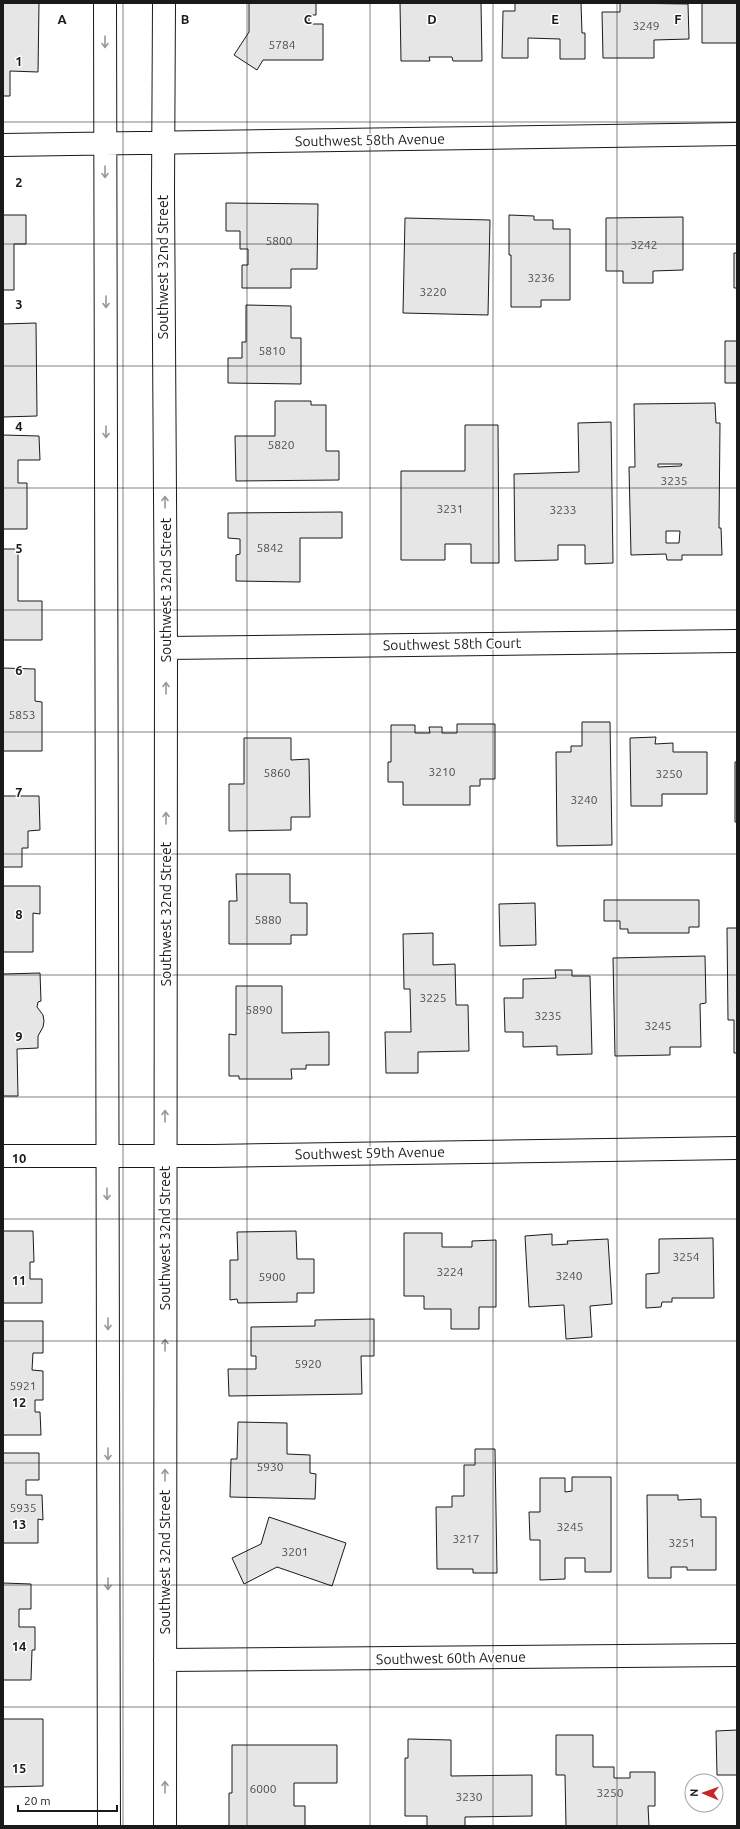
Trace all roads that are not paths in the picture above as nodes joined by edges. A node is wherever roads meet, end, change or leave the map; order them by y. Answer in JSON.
{"nodes":[{"id":1,"x":105,"y":3,"type":"edge"},
{"id":2,"x":164,"y":3,"type":"edge"},
{"id":3,"x":737,"y":134,"type":"edge"},
{"id":4,"x":105,"y":143,"type":"junction"},
{"id":5,"x":163,"y":143,"type":"junction"},
{"id":6,"x":3,"y":145,"type":"edge"},
{"id":7,"x":737,"y":641,"type":"edge"},
{"id":8,"x":166,"y":648,"type":"junction"},
{"id":9,"x":737,"y":1148,"type":"edge"},
{"id":10,"x":107,"y":1155,"type":"junction"},
{"id":11,"x":165,"y":1155,"type":"junction"},
{"id":12,"x":3,"y":1156,"type":"edge"},
{"id":13,"x":737,"y":1655,"type":"edge"},
{"id":14,"x":165,"y":1660,"type":"junction"},
{"id":15,"x":109,"y":1826,"type":"edge"},
{"id":16,"x":165,"y":1826,"type":"edge"}],
"edges":[{"from":1,"to":4,"type":"street","one_way":true},
{"from":2,"to":5,"type":"street","name":"Southwest 32nd Street"},
{"from":3,"to":5,"type":"street","name":"Southwest 58th Avenue"},
{"from":4,"to":5,"type":"street","name":"Southwest 58th Avenue"},
{"from":4,"to":6,"type":"street","name":"Southwest 58th Avenue"},
{"from":4,"to":10,"type":"street","one_way":true},
{"from":8,"to":5,"type":"street","name":"Southwest 32nd Street","one_way":true},
{"from":7,"to":8,"type":"street","name":"Southwest 58th Court"},
{"from":11,"to":8,"type":"street","name":"Southwest 32nd Street","one_way":true},
{"from":9,"to":11,"type":"street","name":"Southwest 59th Avenue"},
{"from":10,"to":11,"type":"street","name":"Southwest 59th Avenue"},
{"from":10,"to":12,"type":"street","name":"Southwest 59th Avenue"},
{"from":10,"to":15,"type":"street","one_way":true},
{"from":14,"to":11,"type":"street","name":"Southwest 32nd Street","one_way":true},
{"from":13,"to":14,"type":"street","name":"Southwest 60th Avenue"},
{"from":16,"to":14,"type":"street","name":"Southwest 32nd Street","one_way":true}]}
